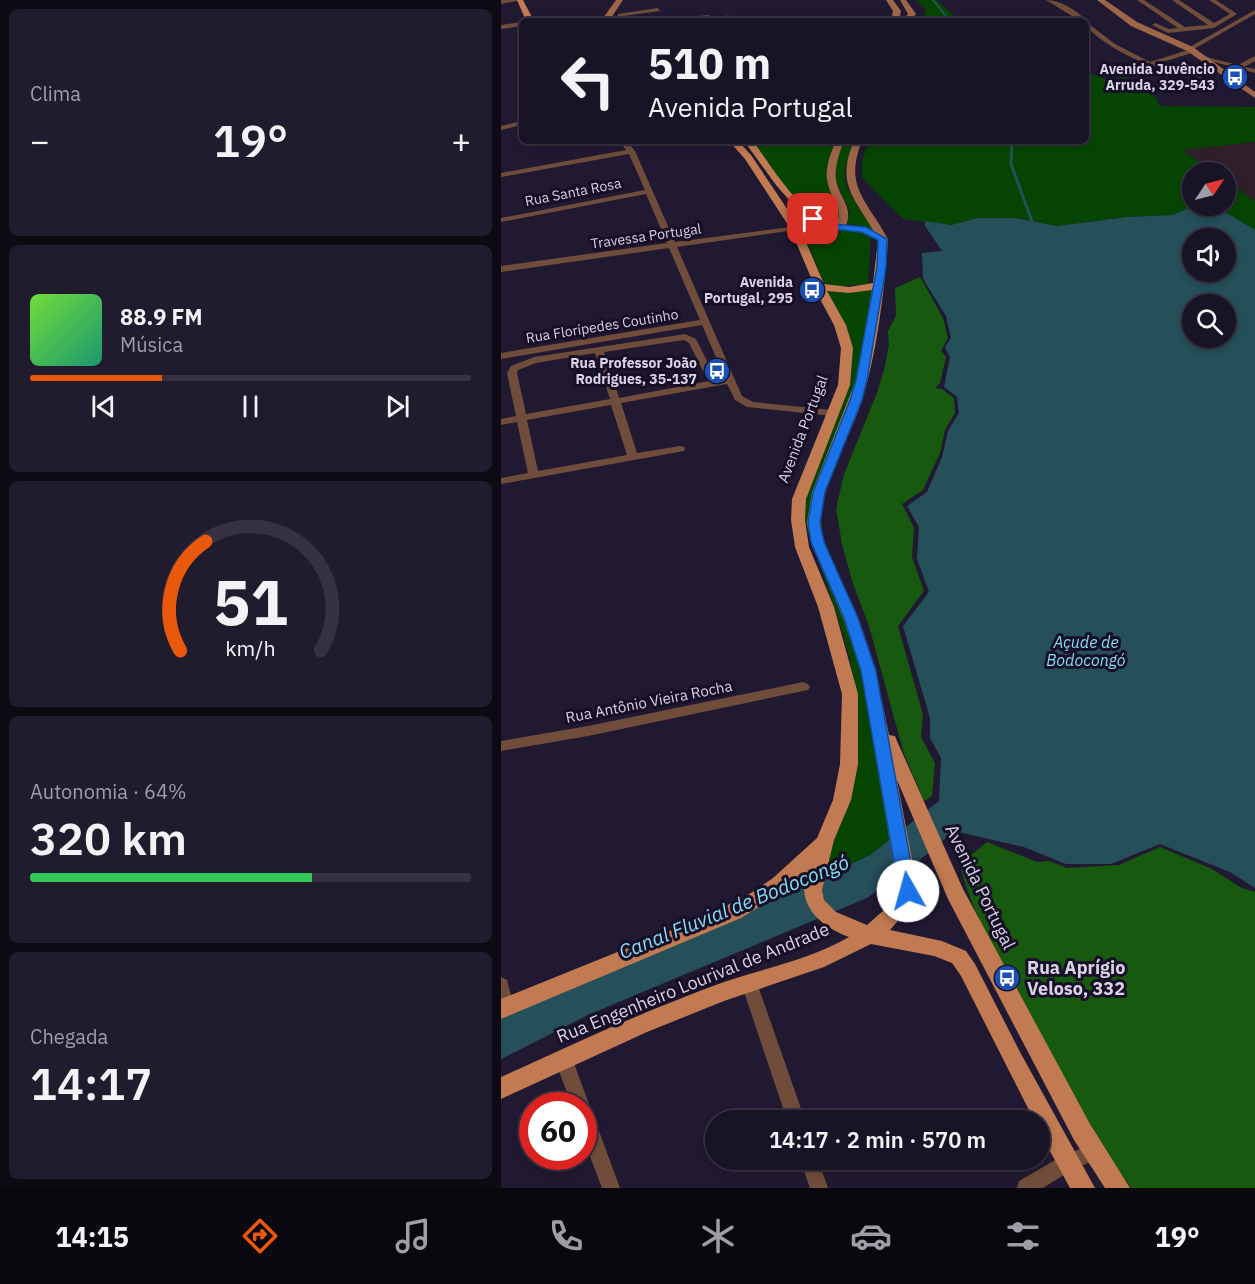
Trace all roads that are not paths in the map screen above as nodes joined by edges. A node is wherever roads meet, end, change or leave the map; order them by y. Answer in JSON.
{"nodes":[{"id":1,"x":519,"y":0,"type":"edge"},
{"id":2,"x":620,"y":0,"type":"edge"},
{"id":3,"x":889,"y":0,"type":"edge"},
{"id":4,"x":903,"y":0,"type":"edge"},
{"id":5,"x":1049,"y":0,"type":"edge"},
{"id":6,"x":1100,"y":0,"type":"edge"},
{"id":7,"x":1140,"y":0,"type":"edge"},
{"id":8,"x":1175,"y":0,"type":"edge"},
{"id":9,"x":1212,"y":0,"type":"edge"},
{"id":10,"x":501,"y":2,"type":"edge"},
{"id":11,"x":658,"y":10,"type":"dead end"},
{"id":12,"x":1255,"y":12,"type":"edge"},
{"id":13,"x":707,"y":16,"type":"dead end"},
{"id":14,"x":528,"y":18,"type":"edge"},
{"id":15,"x":607,"y":18,"type":"edge"},
{"id":16,"x":620,"y":18,"type":"edge"},
{"id":17,"x":692,"y":18,"type":"edge"},
{"id":18,"x":896,"y":18,"type":"edge"},
{"id":19,"x":909,"y":18,"type":"edge"},
{"id":20,"x":1080,"y":18,"type":"edge"},
{"id":21,"x":519,"y":24,"type":"edge"},
{"id":22,"x":1089,"y":25,"type":"edge"},
{"id":23,"x":1155,"y":25,"type":"dead end"},
{"id":24,"x":1214,"y":26,"type":"junction"},
{"id":25,"x":501,"y":27,"type":"edge"},
{"id":26,"x":1186,"y":30,"type":"junction"},
{"id":27,"x":1208,"y":38,"type":"junction"},
{"id":28,"x":1191,"y":50,"type":"junction"},
{"id":29,"x":1255,"y":58,"type":"edge"},
{"id":30,"x":1206,"y":59,"type":"junction"},
{"id":31,"x":1149,"y":64,"type":"junction"},
{"id":32,"x":1239,"y":67,"type":"junction"},
{"id":33,"x":1255,"y":71,"type":"edge"},
{"id":34,"x":1203,"y":79,"type":"dead end"},
{"id":35,"x":1255,"y":96,"type":"edge"},
{"id":36,"x":519,"y":124,"type":"edge"},
{"id":37,"x":501,"y":128,"type":"edge"},
{"id":38,"x":519,"y":130,"type":"edge"},
{"id":39,"x":501,"y":134,"type":"edge"},
{"id":40,"x":625,"y":144,"type":"edge"},
{"id":41,"x":736,"y":144,"type":"edge"},
{"id":42,"x":750,"y":144,"type":"edge"},
{"id":43,"x":839,"y":144,"type":"edge"},
{"id":44,"x":857,"y":144,"type":"edge"},
{"id":45,"x":631,"y":151,"type":"junction"},
{"id":46,"x":501,"y":176,"type":"edge"},
{"id":47,"x":649,"y":191,"type":"junction"},
{"id":48,"x":501,"y":220,"type":"edge"},
{"id":49,"x":835,"y":226,"type":"junction"},
{"id":50,"x":804,"y":233,"type":"junction"},
{"id":51,"x":883,"y":239,"type":"junction"},
{"id":52,"x":673,"y":246,"type":"junction"},
{"id":53,"x":501,"y":269,"type":"edge"},
{"id":54,"x":878,"y":286,"type":"junction"},
{"id":55,"x":820,"y":287,"type":"junction"},
{"id":56,"x":707,"y":322,"type":"junction"},
{"id":57,"x":599,"y":351,"type":"junction"},
{"id":58,"x":501,"y":356,"type":"edge"},
{"id":59,"x":707,"y":371,"type":"dead end"},
{"id":60,"x":731,"y":380,"type":"junction"},
{"id":61,"x":615,"y":400,"type":"junction"},
{"id":62,"x":832,"y":413,"type":"junction"},
{"id":63,"x":522,"y":418,"type":"junction"},
{"id":64,"x":501,"y":422,"type":"edge"},
{"id":65,"x":680,"y":449,"type":"dead end"},
{"id":66,"x":633,"y":457,"type":"junction"},
{"id":67,"x":534,"y":476,"type":"junction"},
{"id":68,"x":501,"y":481,"type":"edge"},
{"id":69,"x":803,"y":687,"type":"dead end"},
{"id":70,"x":873,"y":693,"type":"junction"},
{"id":71,"x":501,"y":746,"type":"edge"},
{"id":72,"x":825,"y":840,"type":"junction"},
{"id":73,"x":869,"y":935,"type":"junction"},
{"id":74,"x":749,"y":982,"type":"junction"},
{"id":75,"x":501,"y":985,"type":"edge"},
{"id":76,"x":504,"y":1008,"type":"edge"},
{"id":77,"x":563,"y":1058,"type":"junction"},
{"id":78,"x":501,"y":1088,"type":"edge"},
{"id":79,"x":576,"y":1092,"type":"edge"},
{"id":80,"x":793,"y":1110,"type":"edge"},
{"id":81,"x":597,"y":1150,"type":"edge"},
{"id":82,"x":1095,"y":1152,"type":"junction"},
{"id":83,"x":1068,"y":1162,"type":"junction"},
{"id":84,"x":813,"y":1170,"type":"edge"},
{"id":85,"x":611,"y":1188,"type":"edge"},
{"id":86,"x":819,"y":1188,"type":"edge"},
{"id":87,"x":1026,"y":1188,"type":"edge"},
{"id":88,"x":1083,"y":1188,"type":"edge"},
{"id":89,"x":1117,"y":1188,"type":"edge"}],
"edges":[{"from":1,"to":10,"type":"street"},
{"from":1,"to":14,"type":"main road"},
{"from":2,"to":15,"type":"street"},
{"from":3,"to":18,"type":"street"},
{"from":4,"to":19,"type":"street"},
{"from":5,"to":20,"type":"street"},
{"from":6,"to":28,"type":"street"},
{"from":7,"to":26,"type":"street"},
{"from":8,"to":24,"type":"street"},
{"from":9,"to":24,"type":"street"},
{"from":11,"to":16,"type":"street"},
{"from":12,"to":27,"type":"street"},
{"from":13,"to":17,"type":"street"},
{"from":21,"to":25,"type":"street"},
{"from":22,"to":31,"type":"street"},
{"from":23,"to":26,"type":"street"},
{"from":24,"to":26,"type":"street"},
{"from":26,"to":27,"type":"street"},
{"from":27,"to":28,"type":"street"},
{"from":28,"to":30,"type":"street"},
{"from":28,"to":31,"type":"street"},
{"from":29,"to":32,"type":"street"},
{"from":30,"to":32,"type":"street"},
{"from":30,"to":35,"type":"street"},
{"from":31,"to":34,"type":"street"},
{"from":32,"to":33,"type":"street"},
{"from":36,"to":37,"type":"street"},
{"from":38,"to":39,"type":"street"},
{"from":40,"to":45,"type":"street"},
{"from":41,"to":50,"type":"main road","name":"Avenida Portugal"},
{"from":42,"to":49,"type":"main road"},
{"from":43,"to":49,"type":"street"},
{"from":44,"to":51,"type":"street"},
{"from":45,"to":46,"type":"street"},
{"from":45,"to":47,"type":"street"},
{"from":47,"to":48,"type":"street","name":"Rua Santa Rosa"},
{"from":47,"to":52,"type":"street"},
{"from":49,"to":50,"type":"main road"},
{"from":49,"to":51,"type":"main road"},
{"from":50,"to":52,"type":"street","name":"Travessa Portugal"},
{"from":50,"to":55,"type":"main road","name":"Avenida Portugal"},
{"from":51,"to":54,"type":"main road","name":"Avenida Portugal"},
{"from":52,"to":53,"type":"street","name":"Travessa Portugal"},
{"from":52,"to":56,"type":"street"},
{"from":54,"to":55,"type":"main road"},
{"from":54,"to":70,"type":"main road","name":"Avenida Portugal"},
{"from":55,"to":62,"type":"main road","name":"Avenida Portugal"},
{"from":56,"to":58,"type":"street","name":"Rua Florípedes Coutinho"},
{"from":56,"to":60,"type":"street"},
{"from":57,"to":59,"type":"street"},
{"from":57,"to":61,"type":"street"},
{"from":57,"to":63,"type":"street"},
{"from":60,"to":61,"type":"street"},
{"from":60,"to":62,"type":"street"},
{"from":61,"to":63,"type":"street"},
{"from":61,"to":66,"type":"street"},
{"from":62,"to":72,"type":"main road","name":"Avenida Portugal"},
{"from":63,"to":64,"type":"street"},
{"from":63,"to":67,"type":"street"},
{"from":65,"to":66,"type":"street"},
{"from":66,"to":67,"type":"street"},
{"from":67,"to":68,"type":"street"},
{"from":69,"to":71,"type":"street","name":"Rua Antônio Vieira Rocha"},
{"from":70,"to":73,"type":"main road","name":"Avenida Portugal"},
{"from":70,"to":82,"type":"main road","name":"Avenida Portugal"},
{"from":72,"to":73,"type":"main road","name":"Avenida Portugal"},
{"from":72,"to":76,"type":"main road"},
{"from":73,"to":74,"type":"main road","name":"Rua Engenheiro Lourival de Andrade"},
{"from":73,"to":83,"type":"main road","name":"Avenida Portugal"},
{"from":74,"to":77,"type":"main road","name":"Rua Engenheiro Lourival de Andrade"},
{"from":74,"to":80,"type":"street"},
{"from":75,"to":76,"type":"street"},
{"from":77,"to":78,"type":"main road","name":"Rua Engenheiro Lourival de Andrade"},
{"from":77,"to":79,"type":"street"},
{"from":81,"to":85,"type":"street"},
{"from":82,"to":83,"type":"street"},
{"from":82,"to":89,"type":"main road","name":"Avenida Portugal"},
{"from":83,"to":87,"type":"street"},
{"from":83,"to":88,"type":"main road","name":"Avenida Portugal"},
{"from":84,"to":86,"type":"street"}]}
